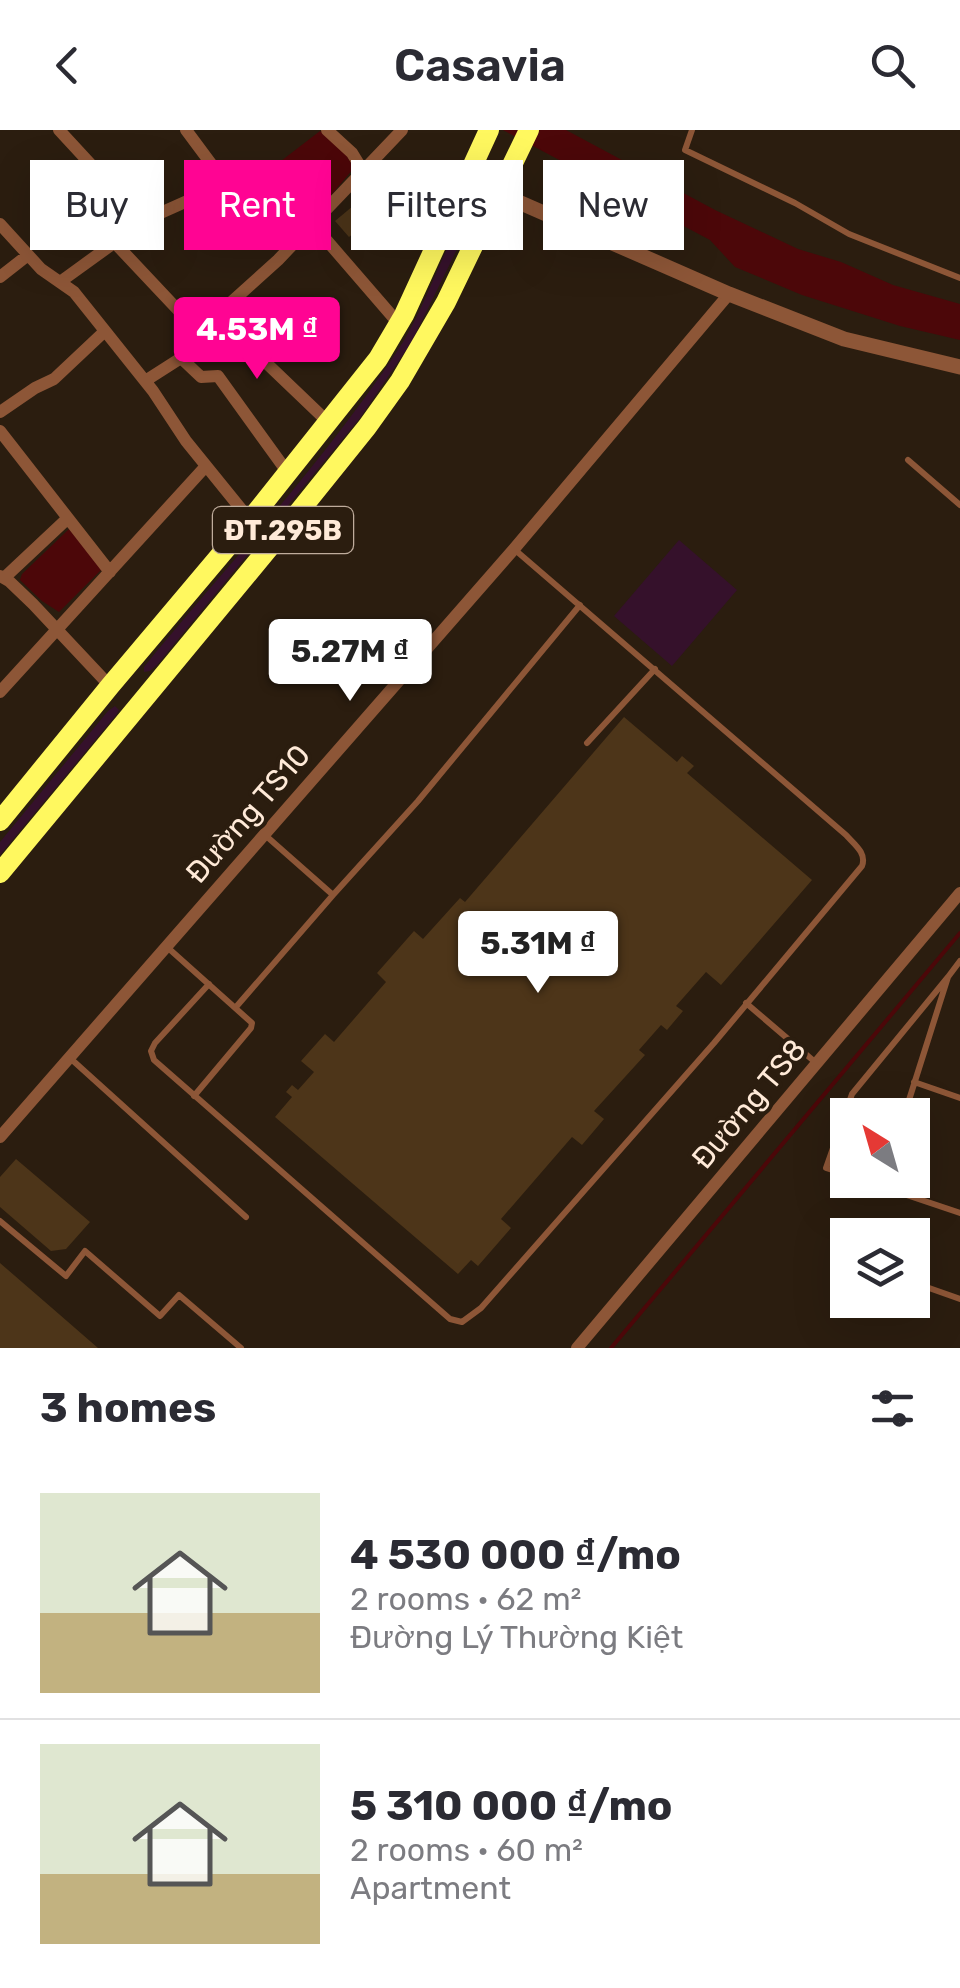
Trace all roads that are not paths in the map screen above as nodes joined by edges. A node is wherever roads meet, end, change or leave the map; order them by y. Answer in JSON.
{"nodes":[{"id":1,"x":59,"y":130,"type":"edge"},
{"id":2,"x":186,"y":130,"type":"edge"},
{"id":3,"x":327,"y":130,"type":"edge"},
{"id":4,"x":402,"y":130,"type":"edge"},
{"id":5,"x":528,"y":130,"type":"edge"},
{"id":6,"x":692,"y":130,"type":"edge"},
{"id":7,"x":487,"y":134,"type":"edge"},
{"id":8,"x":87,"y":160,"type":"edge"},
{"id":9,"x":208,"y":160,"type":"edge"},
{"id":10,"x":356,"y":160,"type":"edge"},
{"id":11,"x":373,"y":160,"type":"edge"},
{"id":12,"x":475,"y":160,"type":"edge"},
{"id":13,"x":515,"y":160,"type":"edge"},
{"id":14,"x":351,"y":184,"type":"edge"},
{"id":15,"x":523,"y":204,"type":"edge"},
{"id":16,"x":331,"y":206,"type":"edge"},
{"id":17,"x":0,"y":224,"type":"edge"},
{"id":18,"x":331,"y":246,"type":"edge"},
{"id":19,"x":103,"y":250,"type":"edge"},
{"id":20,"x":122,"y":250,"type":"edge"},
{"id":21,"x":288,"y":250,"type":"edge"},
{"id":22,"x":434,"y":250,"type":"edge"},
{"id":23,"x":471,"y":250,"type":"edge"},
{"id":24,"x":28,"y":255,"type":"junction"},
{"id":25,"x":0,"y":277,"type":"edge"},
{"id":26,"x":960,"y":278,"type":"edge"},
{"id":27,"x":60,"y":282,"type":"junction"},
{"id":28,"x":729,"y":294,"type":"junction"},
{"id":29,"x":399,"y":324,"type":"junction"},
{"id":30,"x":194,"y":327,"type":"dead end"},
{"id":31,"x":105,"y":331,"type":"junction"},
{"id":32,"x":960,"y":368,"type":"edge"},
{"id":33,"x":145,"y":381,"type":"junction"},
{"id":34,"x":0,"y":412,"type":"edge"},
{"id":35,"x":329,"y":422,"type":"junction"},
{"id":36,"x":0,"y":431,"type":"edge"},
{"id":37,"x":908,"y":460,"type":"dead end"},
{"id":38,"x":206,"y":466,"type":"junction"},
{"id":39,"x":288,"y":473,"type":"junction"},
{"id":40,"x":960,"y":505,"type":"edge"},
{"id":41,"x":68,"y":518,"type":"junction"},
{"id":42,"x":250,"y":520,"type":"junction"},
{"id":43,"x":514,"y":548,"type":"junction"},
{"id":44,"x":110,"y":572,"type":"junction"},
{"id":45,"x":2,"y":577,"type":"edge"},
{"id":46,"x":580,"y":605,"type":"junction"},
{"id":47,"x":57,"y":630,"type":"junction"},
{"id":48,"x":655,"y":670,"type":"junction"},
{"id":49,"x":114,"y":681,"type":"junction"},
{"id":50,"x":0,"y":692,"type":"edge"},
{"id":51,"x":144,"y":696,"type":"junction"},
{"id":52,"x":587,"y":742,"type":"dead end"},
{"id":53,"x":0,"y":820,"type":"edge"},
{"id":54,"x":264,"y":834,"type":"junction"},
{"id":55,"x":0,"y":873,"type":"edge"},
{"id":56,"x":960,"y":894,"type":"edge"},
{"id":57,"x":334,"y":896,"type":"junction"},
{"id":58,"x":166,"y":946,"type":"junction"},
{"id":59,"x":959,"y":963,"type":"edge"},
{"id":60,"x":948,"y":977,"type":"junction"},
{"id":61,"x":209,"y":984,"type":"junction"},
{"id":62,"x":746,"y":1004,"type":"junction"},
{"id":63,"x":236,"y":1007,"type":"junction"},
{"id":64,"x":69,"y":1058,"type":"junction"},
{"id":65,"x":816,"y":1063,"type":"junction"},
{"id":66,"x":914,"y":1082,"type":"junction"},
{"id":67,"x":194,"y":1096,"type":"junction"},
{"id":68,"x":851,"y":1098,"type":"edge"},
{"id":69,"x":910,"y":1098,"type":"edge"},
{"id":70,"x":960,"y":1098,"type":"edge"},
{"id":71,"x":0,"y":1138,"type":"edge"},
{"id":72,"x":915,"y":1198,"type":"edge"},
{"id":73,"x":960,"y":1213,"type":"edge"},
{"id":74,"x":246,"y":1217,"type":"dead end"},
{"id":75,"x":0,"y":1221,"type":"edge"},
{"id":76,"x":930,"y":1288,"type":"edge"},
{"id":77,"x":960,"y":1299,"type":"edge"},
{"id":78,"x":241,"y":1348,"type":"edge"},
{"id":79,"x":576,"y":1348,"type":"edge"}],
"edges":[{"from":1,"to":8,"type":"street"},
{"from":2,"to":9,"type":"street"},
{"from":3,"to":10,"type":"street"},
{"from":4,"to":11,"type":"street"},
{"from":5,"to":13,"type":"main road","number":"ĐT.295B"},
{"from":6,"to":26,"type":"lane"},
{"from":7,"to":12,"type":"main road","number":"ĐT.295B"},
{"from":14,"to":16,"type":"street"},
{"from":15,"to":28,"type":"street"},
{"from":17,"to":24,"type":"street"},
{"from":18,"to":29,"type":"street"},
{"from":19,"to":27,"type":"street"},
{"from":20,"to":30,"type":"street"},
{"from":21,"to":35,"type":"street"},
{"from":22,"to":29,"type":"main road","number":"ĐT.295B"},
{"from":23,"to":51,"type":"main road","number":"ĐT.295B"},
{"from":24,"to":25,"type":"street"},
{"from":24,"to":27,"type":"street"},
{"from":27,"to":31,"type":"street"},
{"from":28,"to":32,"type":"street"},
{"from":28,"to":43,"type":"street","name":"Đường TS10"},
{"from":29,"to":35,"type":"main road","number":"ĐT.295B"},
{"from":31,"to":33,"type":"street"},
{"from":31,"to":34,"type":"street"},
{"from":33,"to":38,"type":"street"},
{"from":33,"to":39,"type":"street"},
{"from":35,"to":39,"type":"main road","number":"ĐT.295B"},
{"from":36,"to":41,"type":"street"},
{"from":37,"to":40,"type":"lane"},
{"from":38,"to":42,"type":"street"},
{"from":38,"to":44,"type":"street"},
{"from":39,"to":42,"type":"main road","number":"ĐT.295B"},
{"from":41,"to":44,"type":"street"},
{"from":41,"to":45,"type":"street"},
{"from":42,"to":49,"type":"main road","number":"ĐT.295B"},
{"from":43,"to":46,"type":"lane"},
{"from":43,"to":54,"type":"street","name":"Đường TS10"},
{"from":44,"to":47,"type":"street"},
{"from":45,"to":47,"type":"street"},
{"from":46,"to":48,"type":"lane"},
{"from":46,"to":57,"type":"lane"},
{"from":47,"to":49,"type":"street"},
{"from":47,"to":50,"type":"street"},
{"from":48,"to":52,"type":"lane"},
{"from":48,"to":62,"type":"lane"},
{"from":49,"to":51,"type":"main road"},
{"from":49,"to":53,"type":"main road","number":"ĐT.295B"},
{"from":51,"to":55,"type":"main road","number":"ĐT.295B"},
{"from":54,"to":57,"type":"lane"},
{"from":54,"to":58,"type":"street","name":"Đường TS10"},
{"from":56,"to":65,"type":"street","name":"Đường TS8"},
{"from":57,"to":63,"type":"lane"},
{"from":58,"to":61,"type":"lane"},
{"from":58,"to":64,"type":"street","name":"Đường TS10"},
{"from":59,"to":60,"type":"lane"},
{"from":60,"to":66,"type":"lane"},
{"from":60,"to":68,"type":"lane"},
{"from":61,"to":63,"type":"lane"},
{"from":61,"to":67,"type":"lane"},
{"from":62,"to":65,"type":"lane"},
{"from":62,"to":67,"type":"lane"},
{"from":63,"to":67,"type":"lane"},
{"from":64,"to":71,"type":"street","name":"Đường TS10"},
{"from":64,"to":74,"type":"lane"},
{"from":65,"to":79,"type":"street","name":"Đường TS8"},
{"from":66,"to":69,"type":"lane"},
{"from":66,"to":70,"type":"lane"},
{"from":72,"to":73,"type":"lane"},
{"from":75,"to":78,"type":"lane"},
{"from":76,"to":77,"type":"lane"}]}
